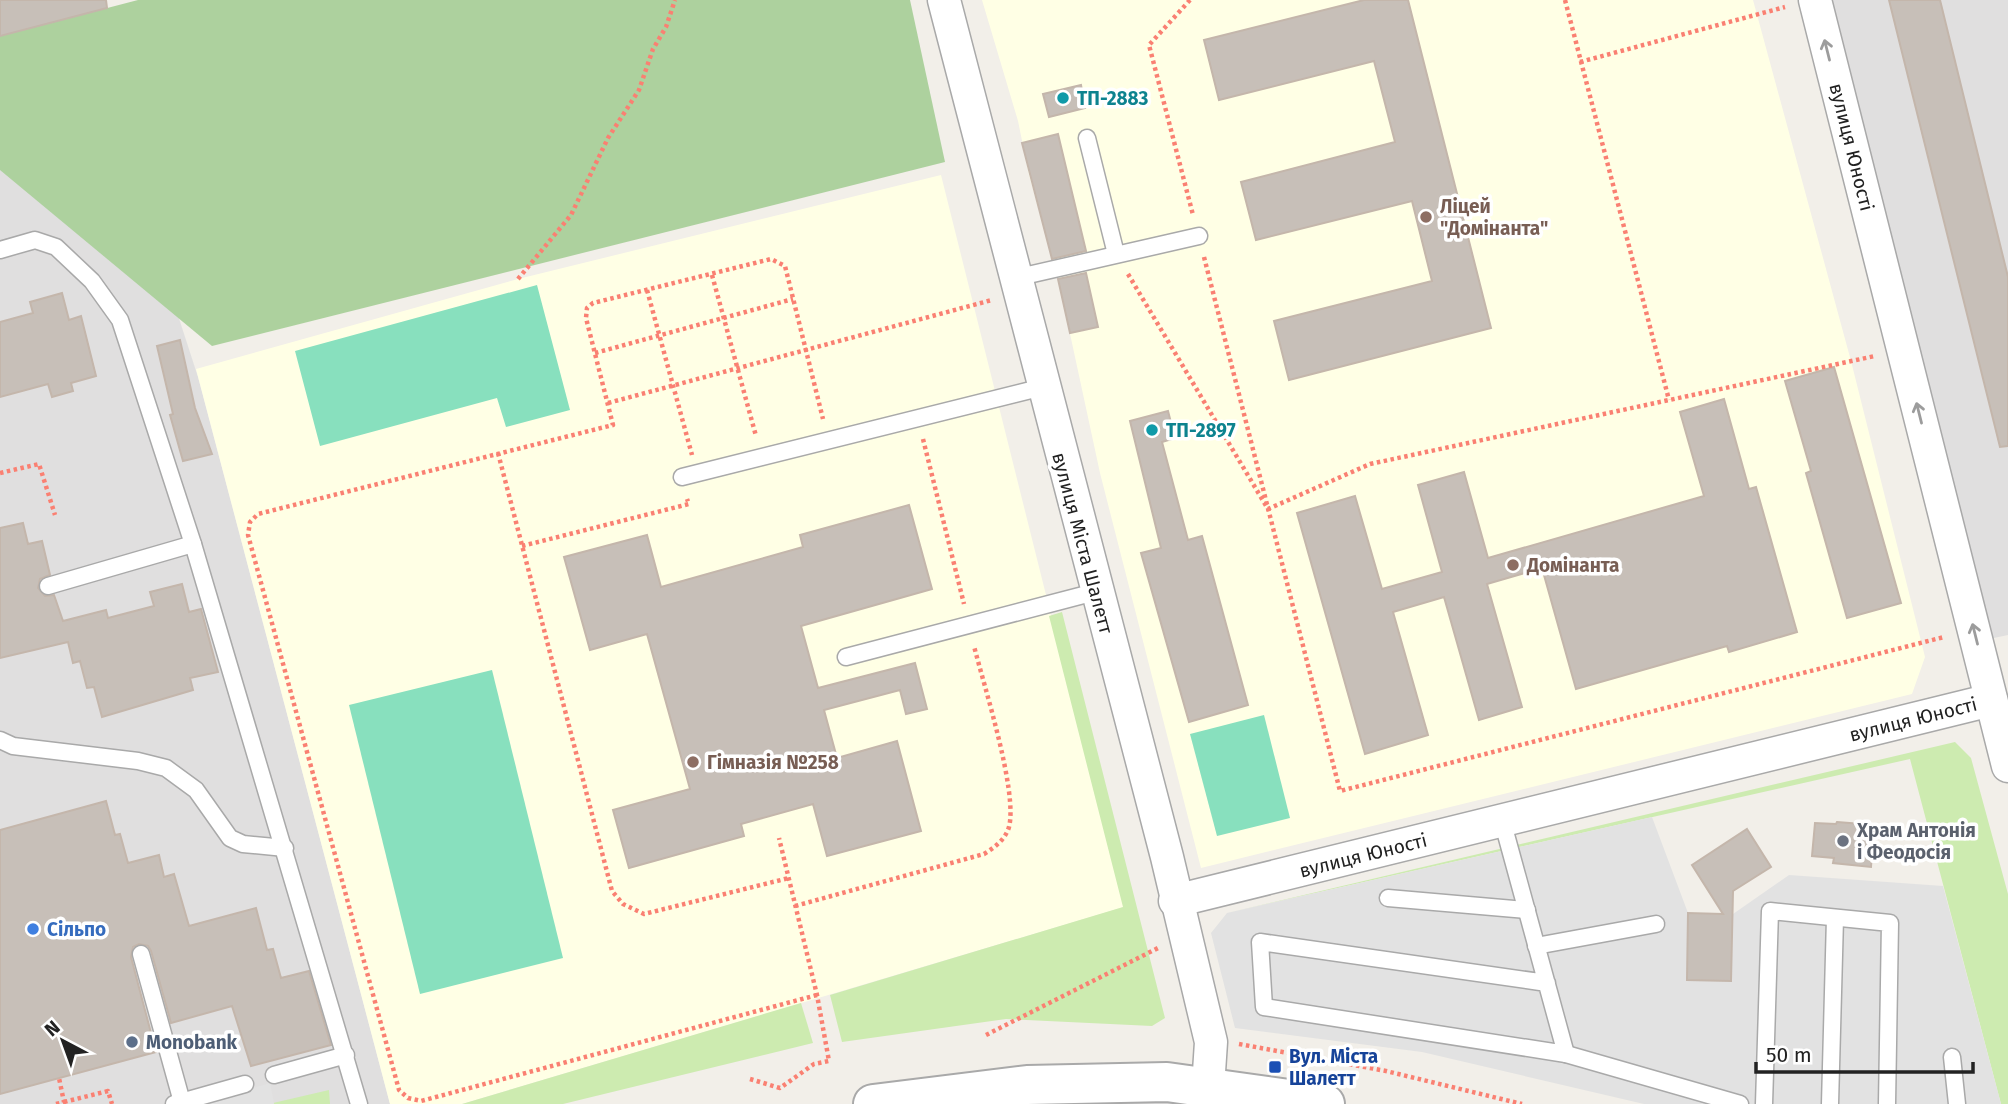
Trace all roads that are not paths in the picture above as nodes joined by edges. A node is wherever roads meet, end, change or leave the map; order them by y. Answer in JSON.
{"nodes":[{"id":1,"x":944,"y":0,"type":"edge"},
{"id":2,"x":1800,"y":3,"type":"edge"},
{"id":3,"x":1087,"y":138,"type":"dead end"},
{"id":4,"x":1199,"y":236,"type":"road end"},
{"id":5,"x":0,"y":250,"type":"edge"},
{"id":6,"x":1116,"y":254,"type":"junction"},
{"id":7,"x":1006,"y":289,"type":"junction"},
{"id":8,"x":1043,"y":387,"type":"junction"},
{"id":9,"x":689,"y":475,"type":"road end"},
{"id":10,"x":193,"y":544,"type":"junction"},
{"id":11,"x":48,"y":586,"type":"dead end"},
{"id":12,"x":1096,"y":592,"type":"junction"},
{"id":13,"x":846,"y":657,"type":"dead end"},
{"id":14,"x":2008,"y":668,"type":"edge"},
{"id":15,"x":1992,"y":700,"type":"junction"},
{"id":16,"x":0,"y":740,"type":"edge"},
{"id":17,"x":2008,"y":766,"type":"edge"},
{"id":18,"x":1502,"y":820,"type":"junction"},
{"id":19,"x":285,"y":848,"type":"junction"},
{"id":20,"x":1388,"y":898,"type":"dead end"},
{"id":21,"x":1175,"y":901,"type":"junction"},
{"id":22,"x":1527,"y":910,"type":"junction"},
{"id":23,"x":1835,"y":918,"type":"junction"},
{"id":24,"x":1656,"y":924,"type":"dead end"},
{"id":25,"x":1536,"y":946,"type":"junction"},
{"id":26,"x":141,"y":954,"type":"dead end"},
{"id":27,"x":1547,"y":983,"type":"junction"},
{"id":28,"x":1566,"y":1054,"type":"junction"},
{"id":29,"x":346,"y":1055,"type":"junction"},
{"id":30,"x":1952,"y":1057,"type":"dead end"},
{"id":31,"x":274,"y":1075,"type":"dead end"},
{"id":32,"x":245,"y":1084,"type":"dead end"},
{"id":33,"x":1208,"y":1087,"type":"junction"},
{"id":34,"x":1029,"y":1095,"type":"edge"},
{"id":35,"x":1259,"y":1099,"type":"edge"},
{"id":36,"x":178,"y":1103,"type":"edge"},
{"id":37,"x":359,"y":1104,"type":"edge"},
{"id":38,"x":873,"y":1104,"type":"edge"},
{"id":39,"x":1325,"y":1104,"type":"edge"},
{"id":40,"x":1740,"y":1104,"type":"edge"},
{"id":41,"x":1764,"y":1104,"type":"edge"},
{"id":42,"x":1830,"y":1104,"type":"edge"},
{"id":43,"x":1887,"y":1104,"type":"edge"},
{"id":44,"x":1957,"y":1104,"type":"edge"}],
"edges":[{"from":1,"to":7,"type":"street","name":"вулиця Міста Шалетт"},
{"from":15,"to":2,"type":"street","name":"вулиця Юності","one_way":true},
{"from":3,"to":6,"type":"lane"},
{"from":4,"to":6,"type":"lane"},
{"from":5,"to":10,"type":"lane"},
{"from":6,"to":7,"type":"lane"},
{"from":7,"to":8,"type":"street","name":"вулиця Міста Шалетт"},
{"from":8,"to":9,"type":"lane"},
{"from":8,"to":12,"type":"street","name":"вулиця Міста Шалетт"},
{"from":10,"to":11,"type":"lane"},
{"from":10,"to":19,"type":"lane"},
{"from":12,"to":13,"type":"lane"},
{"from":12,"to":21,"type":"street","name":"вулиця Міста Шалетт"},
{"from":14,"to":15,"type":"street"},
{"from":15,"to":17,"type":"street"},
{"from":15,"to":18,"type":"street","name":"вулиця Юності"},
{"from":16,"to":19,"type":"lane"},
{"from":18,"to":21,"type":"street","name":"вулиця Юності"},
{"from":18,"to":22,"type":"lane"},
{"from":19,"to":29,"type":"lane"},
{"from":20,"to":22,"type":"lane"},
{"from":21,"to":33,"type":"street","name":"вулиця Міста Шалетт"},
{"from":22,"to":25,"type":"lane"},
{"from":23,"to":41,"type":"lane"},
{"from":23,"to":42,"type":"lane"},
{"from":23,"to":43,"type":"lane"},
{"from":24,"to":25,"type":"lane"},
{"from":25,"to":27,"type":"lane"},
{"from":26,"to":36,"type":"lane"},
{"from":27,"to":28,"type":"lane"},
{"from":27,"to":28,"type":"lane"},
{"from":28,"to":40,"type":"lane"},
{"from":29,"to":31,"type":"lane"},
{"from":29,"to":37,"type":"lane"},
{"from":30,"to":44,"type":"lane"},
{"from":32,"to":36,"type":"lane"},
{"from":33,"to":34,"type":"street"},
{"from":33,"to":35,"type":"street"},
{"from":34,"to":38,"type":"street"},
{"from":35,"to":39,"type":"street"}]}
